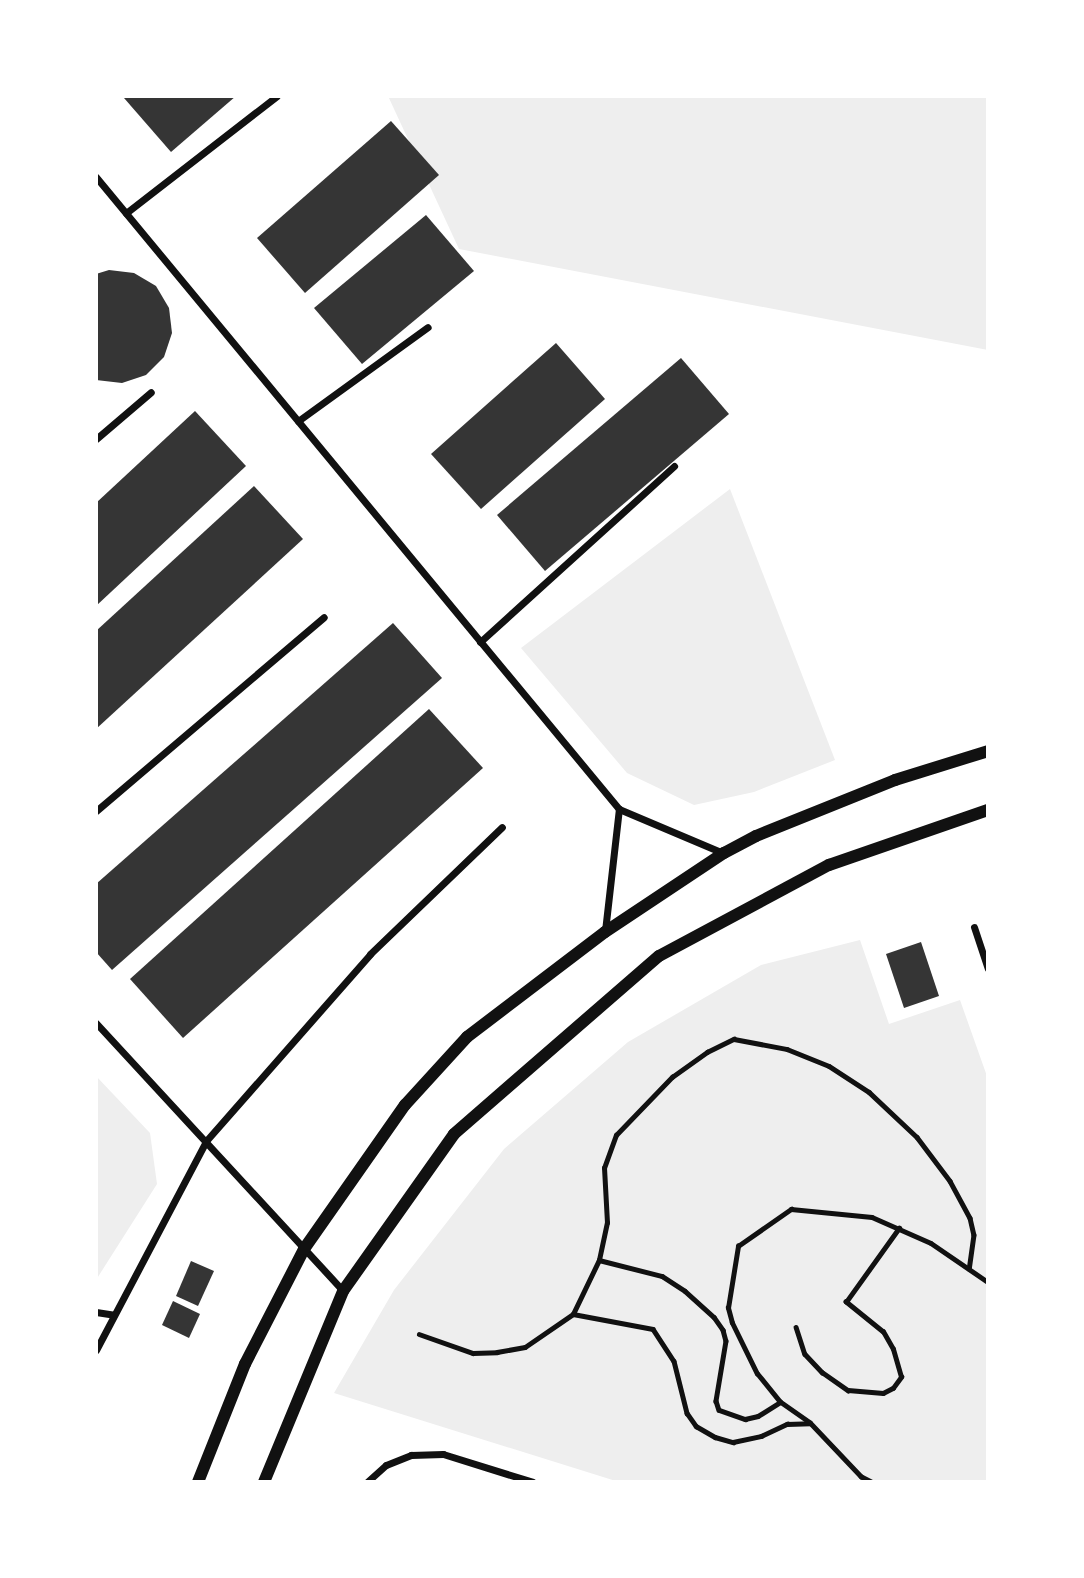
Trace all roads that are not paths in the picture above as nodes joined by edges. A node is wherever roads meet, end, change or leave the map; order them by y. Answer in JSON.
{"nodes":[{"id":1,"x":277,"y":96,"type":"edge"},
{"id":2,"x":96,"y":177,"type":"edge"},
{"id":3,"x":126,"y":213,"type":"junction"},
{"id":4,"x":428,"y":327,"type":"dead end"},
{"id":5,"x":151,"y":392,"type":"dead end"},
{"id":6,"x":298,"y":421,"type":"junction"},
{"id":7,"x":96,"y":439,"type":"edge"},
{"id":8,"x":674,"y":466,"type":"dead end"},
{"id":9,"x":324,"y":617,"type":"dead end"},
{"id":10,"x":481,"y":642,"type":"junction"},
{"id":11,"x":988,"y":751,"type":"edge"},
{"id":12,"x":619,"y":809,"type":"junction"},
{"id":13,"x":988,"y":810,"type":"edge"},
{"id":14,"x":96,"y":811,"type":"edge"},
{"id":15,"x":502,"y":827,"type":"dead end"},
{"id":16,"x":724,"y":853,"type":"junction"},
{"id":17,"x":974,"y":927,"type":"dead end"},
{"id":18,"x":605,"y":932,"type":"junction"},
{"id":19,"x":988,"y":968,"type":"edge"},
{"id":20,"x":96,"y":1023,"type":"edge"},
{"id":21,"x":205,"y":1141,"type":"junction"},
{"id":22,"x":304,"y":1249,"type":"junction"},
{"id":23,"x":343,"y":1291,"type":"junction"},
{"id":24,"x":96,"y":1312,"type":"edge"},
{"id":25,"x":114,"y":1315,"type":"junction"},
{"id":26,"x":96,"y":1350,"type":"edge"},
{"id":27,"x":198,"y":1482,"type":"edge"},
{"id":28,"x":264,"y":1482,"type":"edge"},
{"id":29,"x":367,"y":1482,"type":"edge"},
{"id":30,"x":533,"y":1482,"type":"edge"}],
"edges":[{"from":1,"to":3,"type":"street"},
{"from":2,"to":3,"type":"street"},
{"from":3,"to":6,"type":"street"},
{"from":4,"to":6,"type":"street"},
{"from":5,"to":7,"type":"street"},
{"from":6,"to":10,"type":"street"},
{"from":8,"to":10,"type":"street"},
{"from":9,"to":14,"type":"street"},
{"from":10,"to":12,"type":"street"},
{"from":11,"to":16,"type":"street"},
{"from":12,"to":16,"type":"street"},
{"from":12,"to":18,"type":"street"},
{"from":13,"to":23,"type":"street"},
{"from":15,"to":21,"type":"street"},
{"from":16,"to":18,"type":"street"},
{"from":17,"to":19,"type":"street"},
{"from":18,"to":22,"type":"street"},
{"from":20,"to":21,"type":"street"},
{"from":21,"to":22,"type":"street"},
{"from":21,"to":25,"type":"street"},
{"from":22,"to":23,"type":"street"},
{"from":22,"to":27,"type":"street"},
{"from":23,"to":28,"type":"street"},
{"from":24,"to":25,"type":"street"},
{"from":25,"to":26,"type":"street"},
{"from":29,"to":30,"type":"street"}]}
